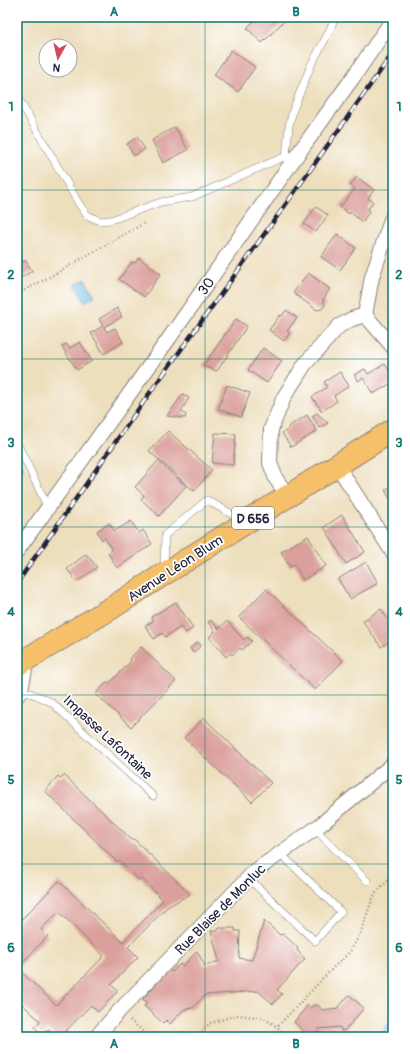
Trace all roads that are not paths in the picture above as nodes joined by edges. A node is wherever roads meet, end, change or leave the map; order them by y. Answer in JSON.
{"nodes":[{"id":1,"x":335,"y":17,"type":"edge"},
{"id":2,"x":393,"y":19,"type":"edge"},
{"id":3,"x":17,"y":96,"type":"edge"},
{"id":4,"x":289,"y":159,"type":"junction"},
{"id":5,"x":393,"y":217,"type":"edge"},
{"id":6,"x":365,"y":315,"type":"junction"},
{"id":7,"x":393,"y":347,"type":"edge"},
{"id":8,"x":393,"y":430,"type":"edge"},
{"id":9,"x":17,"y":443,"type":"edge"},
{"id":10,"x":337,"y":465,"type":"junction"},
{"id":11,"x":288,"y":496,"type":"junction"},
{"id":12,"x":48,"y":509,"type":"junction"},
{"id":13,"x":246,"y":522,"type":"junction"},
{"id":14,"x":17,"y":550,"type":"edge"},
{"id":15,"x":393,"y":553,"type":"edge"},
{"id":16,"x":164,"y":574,"type":"junction"},
{"id":17,"x":22,"y":662,"type":"edge"},
{"id":18,"x":19,"y":693,"type":"edge"},
{"id":19,"x":393,"y":764,"type":"edge"},
{"id":20,"x":153,"y":796,"type":"dead end"},
{"id":21,"x":315,"y":828,"type":"junction"},
{"id":22,"x":280,"y":853,"type":"junction"},
{"id":23,"x":248,"y":878,"type":"junction"},
{"id":24,"x":367,"y":881,"type":"dead end"},
{"id":25,"x":96,"y":1037,"type":"edge"}],
"edges":[{"from":1,"to":4,"type":"lane"},
{"from":2,"to":4,"type":"street","name":"30"},
{"from":3,"to":4,"type":"lane"},
{"from":4,"to":12,"type":"street","name":"30"},
{"from":5,"to":6,"type":"street"},
{"from":6,"to":7,"type":"street"},
{"from":6,"to":11,"type":"street"},
{"from":8,"to":10,"type":"main road","name":"Avenue Léon Blum","number":"D 656"},
{"from":9,"to":12,"type":"lane"},
{"from":10,"to":11,"type":"main road","name":"Avenue Léon Blum","number":"D 656"},
{"from":10,"to":15,"type":"street"},
{"from":11,"to":13,"type":"main road","name":"Avenue Léon Blum","number":"D 656"},
{"from":12,"to":14,"type":"street","name":"30"},
{"from":13,"to":16,"type":"main road","name":"Avenue Léon Blum","number":"D 656"},
{"from":13,"to":16,"type":"lane"},
{"from":16,"to":17,"type":"main road","name":"Avenue Léon Blum","number":"D 656"},
{"from":17,"to":18,"type":"street"},
{"from":18,"to":20,"type":"lane","name":"Impasse Lafontaine"},
{"from":19,"to":21,"type":"street","name":"Rue Blaise de Monluc"},
{"from":21,"to":22,"type":"street","name":"Rue Blaise de Monluc"},
{"from":21,"to":24,"type":"lane"},
{"from":22,"to":23,"type":"street","name":"Rue Blaise de Monluc"},
{"from":22,"to":23,"type":"lane"},
{"from":23,"to":25,"type":"street","name":"Rue Blaise de Monluc"}]}
